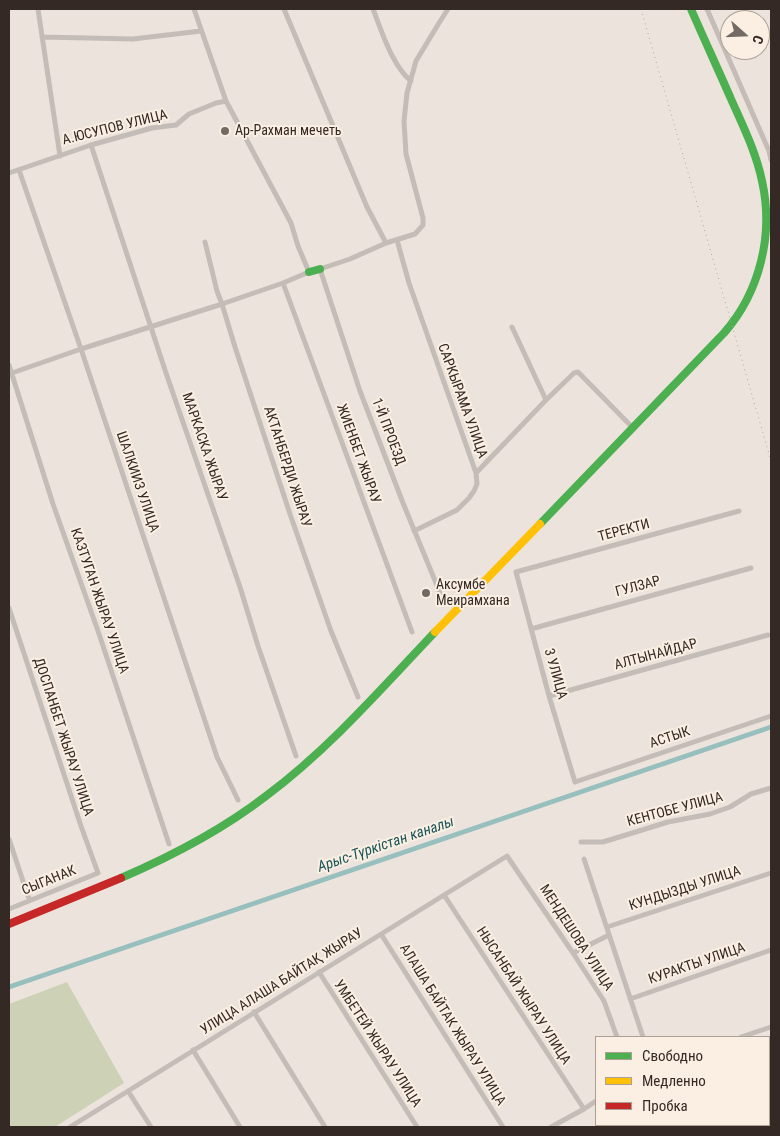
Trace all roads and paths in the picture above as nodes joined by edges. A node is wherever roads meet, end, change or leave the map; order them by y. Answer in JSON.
{"nodes":[{"id":1,"x":38,"y":9,"type":"edge"},
{"id":2,"x":194,"y":9,"type":"edge"},
{"id":3,"x":284,"y":9,"type":"edge"},
{"id":4,"x":373,"y":9,"type":"edge"},
{"id":5,"x":448,"y":9,"type":"edge"},
{"id":6,"x":691,"y":9,"type":"edge"},
{"id":7,"x":698,"y":9,"type":"edge"},
{"id":8,"x":708,"y":9,"type":"edge"},
{"id":9,"x":201,"y":31,"type":"junction"},
{"id":10,"x":42,"y":37,"type":"junction"},
{"id":11,"x":411,"y":81,"type":"junction"},
{"id":12,"x":226,"y":101,"type":"junction"},
{"id":13,"x":91,"y":145,"type":"junction"},
{"id":14,"x":60,"y":156,"type":"junction"},
{"id":15,"x":771,"y":160,"type":"edge"},
{"id":16,"x":19,"y":170,"type":"junction"},
{"id":17,"x":9,"y":173,"type":"edge"},
{"id":18,"x":771,"y":198,"type":"edge"},
{"id":19,"x":397,"y":240,"type":"junction"},
{"id":20,"x":205,"y":242,"type":"dead end"},
{"id":21,"x":771,"y":242,"type":"edge"},
{"id":22,"x":386,"y":243,"type":"junction"},
{"id":23,"x":320,"y":269,"type":"junction"},
{"id":24,"x":309,"y":272,"type":"junction"},
{"id":25,"x":283,"y":283,"type":"junction"},
{"id":26,"x":222,"y":304,"type":"junction"},
{"id":27,"x":151,"y":326,"type":"junction"},
{"id":28,"x":512,"y":327,"type":"dead end"},
{"id":29,"x":81,"y":349,"type":"junction"},
{"id":30,"x":9,"y":365,"type":"edge"},
{"id":31,"x":10,"y":373,"type":"edge"},
{"id":32,"x":546,"y":400,"type":"junction"},
{"id":33,"x":633,"y":428,"type":"junction"},
{"id":34,"x":476,"y":473,"type":"junction"},
{"id":35,"x":739,"y":511,"type":"dead end"},
{"id":36,"x":414,"y":531,"type":"junction"},
{"id":37,"x":751,"y":568,"type":"dead end"},
{"id":38,"x":516,"y":572,"type":"joint"},
{"id":39,"x":443,"y":600,"type":"dead end"},
{"id":40,"x":9,"y":608,"type":"edge"},
{"id":41,"x":531,"y":629,"type":"junction"},
{"id":42,"x":412,"y":632,"type":"dead end"},
{"id":43,"x":768,"y":636,"type":"dead end"},
{"id":44,"x":549,"y":696,"type":"junction"},
{"id":45,"x":358,"y":697,"type":"dead end"},
{"id":46,"x":771,"y":716,"type":"edge"},
{"id":47,"x":296,"y":756,"type":"dead end"},
{"id":48,"x":575,"y":782,"type":"joint"},
{"id":49,"x":771,"y":788,"type":"edge"},
{"id":50,"x":238,"y":800,"type":"dead end"},
{"id":51,"x":9,"y":839,"type":"edge"},
{"id":52,"x":582,"y":842,"type":"dead end"},
{"id":53,"x":169,"y":844,"type":"dead end"},
{"id":54,"x":508,"y":856,"type":"joint"},
{"id":55,"x":584,"y":859,"type":"dead end"},
{"id":56,"x":771,"y":873,"type":"edge"},
{"id":57,"x":98,"y":874,"type":"joint"},
{"id":58,"x":444,"y":895,"type":"junction"},
{"id":59,"x":30,"y":900,"type":"junction"},
{"id":60,"x":9,"y":908,"type":"edge"},
{"id":61,"x":9,"y":924,"type":"edge"},
{"id":62,"x":606,"y":927,"type":"junction"},
{"id":63,"x":9,"y":931,"type":"edge"},
{"id":64,"x":381,"y":934,"type":"junction"},
{"id":65,"x":609,"y":935,"type":"junction"},
{"id":66,"x":771,"y":950,"type":"edge"},
{"id":67,"x":573,"y":953,"type":"junction"},
{"id":68,"x":319,"y":972,"type":"junction"},
{"id":69,"x":630,"y":999,"type":"junction"},
{"id":70,"x":254,"y":1012,"type":"junction"},
{"id":71,"x":771,"y":1027,"type":"edge"},
{"id":72,"x":617,"y":1036,"type":"edge"},
{"id":73,"x":643,"y":1036,"type":"edge"},
{"id":74,"x":744,"y":1036,"type":"edge"},
{"id":75,"x":194,"y":1050,"type":"junction"},
{"id":76,"x":128,"y":1091,"type":"junction"},
{"id":77,"x":595,"y":1103,"type":"edge"},
{"id":78,"x":584,"y":1110,"type":"junction"},
{"id":79,"x":554,"y":1126,"type":"edge"},
{"id":80,"x":70,"y":1127,"type":"edge"},
{"id":81,"x":150,"y":1127,"type":"edge"},
{"id":82,"x":240,"y":1127,"type":"edge"},
{"id":83,"x":325,"y":1127,"type":"edge"},
{"id":84,"x":417,"y":1127,"type":"edge"},
{"id":85,"x":503,"y":1127,"type":"edge"}],
"edges":[{"from":1,"to":10,"type":"street","name":"А.ЮСУПОВ УЛИЦА"},
{"from":2,"to":9,"type":"street"},
{"from":3,"to":22,"type":"street"},
{"from":4,"to":11,"type":"street"},
{"from":5,"to":11,"type":"street"},
{"from":6,"to":33,"type":"main road"},
{"from":7,"to":18,"type":"main road"},
{"from":8,"to":15,"type":"street"},
{"from":9,"to":10,"type":"street"},
{"from":9,"to":12,"type":"street"},
{"from":10,"to":14,"type":"street","name":"А.ЮСУПОВ УЛИЦА"},
{"from":11,"to":19,"type":"street"},
{"from":12,"to":13,"type":"street","name":"А.ЮСУПОВ УЛИЦА"},
{"from":12,"to":24,"type":"street"},
{"from":13,"to":14,"type":"street","name":"А.ЮСУПОВ УЛИЦА"},
{"from":13,"to":27,"type":"street","name":"МАРКАСКА ЖЫРАУ"},
{"from":14,"to":16,"type":"street"},
{"from":16,"to":17,"type":"street"},
{"from":16,"to":29,"type":"street","name":"ШАЛКИИЗ УЛИЦА"},
{"from":19,"to":22,"type":"street"},
{"from":19,"to":34,"type":"street","name":"САРКЫРАМА УЛИЦА"},
{"from":20,"to":26,"type":"street","name":"АКТАНБЕРДИ ЖЫРАУ"},
{"from":21,"to":63,"type":"main road"},
{"from":22,"to":23,"type":"street"},
{"from":23,"to":24,"type":"main road"},
{"from":23,"to":36,"type":"street","name":"1-Й ПРОЕЗД"},
{"from":24,"to":25,"type":"street"},
{"from":25,"to":26,"type":"street"},
{"from":25,"to":42,"type":"street","name":"ЖИЕНБЕТ ЖЫРАУ"},
{"from":26,"to":27,"type":"street"},
{"from":26,"to":45,"type":"street","name":"АКТАНБЕРДИ ЖЫРАУ"},
{"from":27,"to":29,"type":"street"},
{"from":27,"to":47,"type":"street","name":"МАРКАСКА ЖЫРАУ"},
{"from":28,"to":32,"type":"street"},
{"from":29,"to":31,"type":"street"},
{"from":29,"to":50,"type":"street","name":"ШАЛКИИЗ УЛИЦА"},
{"from":30,"to":31,"type":"street","name":"КАЗТУГАН ЖЫРАУ УЛИЦА"},
{"from":31,"to":53,"type":"street","name":"КАЗТУГАН ЖЫРАУ УЛИЦА"},
{"from":32,"to":33,"type":"street","name":"САРКЫРАМА УЛИЦА"},
{"from":32,"to":34,"type":"street","name":"САРКЫРАМА УЛИЦА"},
{"from":33,"to":61,"type":"main road"},
{"from":34,"to":36,"type":"street"},
{"from":35,"to":38,"type":"street","name":"ТЕРЕКТИ"},
{"from":36,"to":39,"type":"street","name":"1-Й ПРОЕЗД"},
{"from":37,"to":41,"type":"street","name":"ГУЛЗАР"},
{"from":38,"to":41,"type":"street","name":"3 УЛИЦА"},
{"from":40,"to":57,"type":"street","name":"ДОСПАНБЕТ ЖЫРАУ УЛИЦА"},
{"from":41,"to":44,"type":"street","name":"3 УЛИЦА"},
{"from":43,"to":44,"type":"street","name":"АЛТЫНАЙДАР"},
{"from":44,"to":48,"type":"street","name":"3 УЛИЦА"},
{"from":46,"to":48,"type":"street","name":"АСТЫК"},
{"from":49,"to":52,"type":"street","name":"КЕНТОБЕ УЛИЦА"},
{"from":51,"to":59,"type":"street"},
{"from":54,"to":58,"type":"street","name":"УЛИЦА АЛАША БАЙТАҚ ЖЫРАУ"},
{"from":54,"to":67,"type":"street","name":"МЕНДЕШОВА УЛИЦА"},
{"from":55,"to":62,"type":"street"},
{"from":56,"to":62,"type":"street","name":"КУНДЫЗДЫ УЛИЦА"},
{"from":57,"to":59,"type":"street","name":"СЫГАНАК"},
{"from":58,"to":64,"type":"street","name":"УЛИЦА АЛАША БАЙТАҚ ЖЫРАУ"},
{"from":58,"to":78,"type":"street","name":"НЫСАНБАЙ ЖЫРАУ УЛИЦА"},
{"from":59,"to":60,"type":"street","name":"СЫГАНАК"},
{"from":62,"to":65,"type":"street"},
{"from":64,"to":68,"type":"street","name":"УЛИЦА АЛАША БАЙТАҚ ЖЫРАУ"},
{"from":64,"to":85,"type":"street","name":"АЛАША БАЙТАК ЖЫРАУ УЛИЦА"},
{"from":65,"to":67,"type":"street"},
{"from":65,"to":69,"type":"street"},
{"from":66,"to":69,"type":"street","name":"КУРАКТЫ УЛИЦА"},
{"from":67,"to":72,"type":"street","name":"МЕНДЕШОВА УЛИЦА"},
{"from":68,"to":70,"type":"street","name":"УЛИЦА АЛАША БАЙТАҚ ЖЫРАУ"},
{"from":68,"to":84,"type":"street","name":"УМБЕТЕЙ ЖЫРАУ УЛИЦА"},
{"from":69,"to":73,"type":"street"},
{"from":70,"to":75,"type":"street","name":"УЛИЦА АЛАША БАЙТАҚ ЖЫРАУ"},
{"from":70,"to":83,"type":"street"},
{"from":71,"to":74,"type":"street"},
{"from":75,"to":76,"type":"street","name":"УЛИЦА АЛАША БАЙТАҚ ЖЫРАУ"},
{"from":75,"to":82,"type":"street"},
{"from":76,"to":80,"type":"street","name":"УЛИЦА АЛАША БАЙТАҚ ЖЫРАУ"},
{"from":76,"to":81,"type":"street"},
{"from":77,"to":78,"type":"street"},
{"from":78,"to":79,"type":"street"}]}
